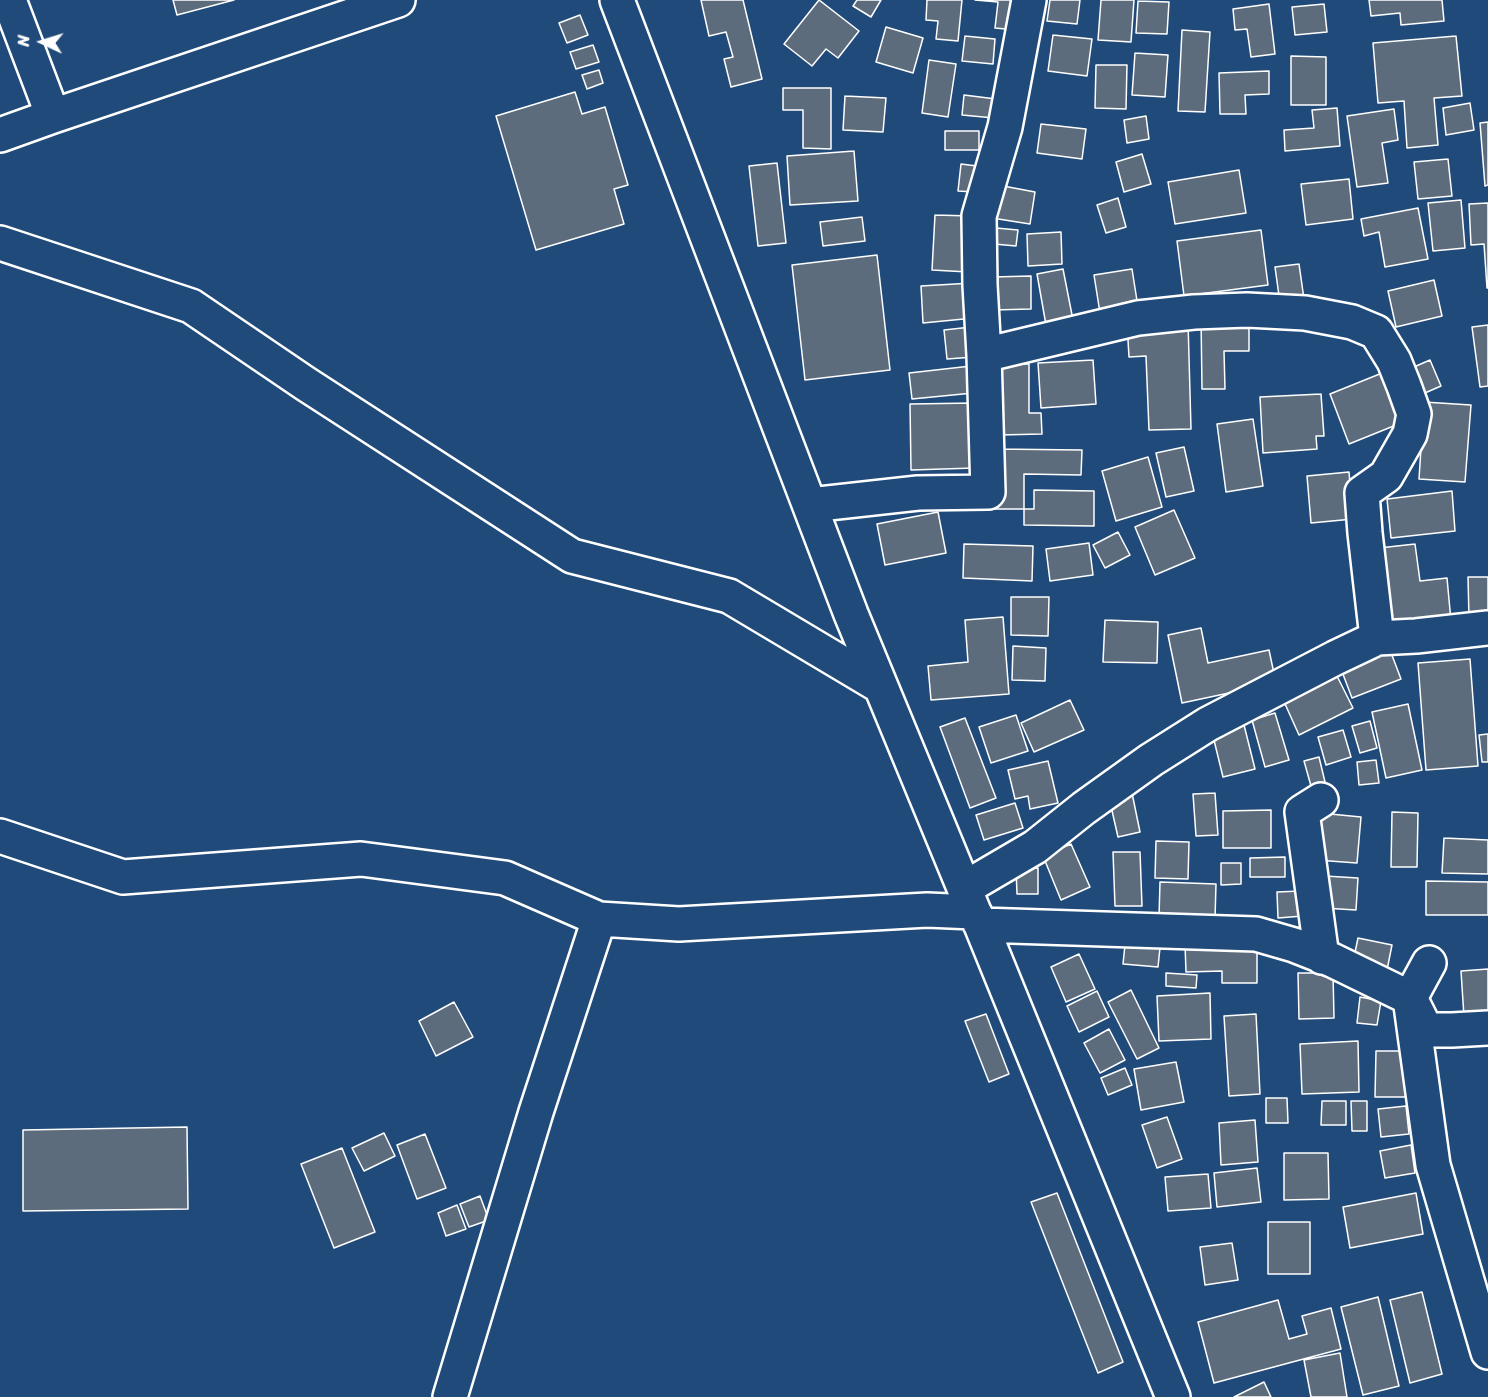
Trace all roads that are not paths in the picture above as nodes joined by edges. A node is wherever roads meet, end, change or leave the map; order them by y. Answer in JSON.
{"nodes":[{"id":1,"x":9,"y":0,"type":"edge"},
{"id":2,"x":398,"y":0,"type":"edge"},
{"id":3,"x":617,"y":0,"type":"edge"},
{"id":4,"x":1029,"y":0,"type":"edge"},
{"id":5,"x":53,"y":116,"type":"junction"},
{"id":6,"x":0,"y":135,"type":"edge"},
{"id":7,"x":0,"y":243,"type":"edge"},
{"id":8,"x":984,"y":355,"type":"junction"},
{"id":9,"x":810,"y":505,"type":"junction"},
{"id":10,"x":1488,"y":628,"type":"edge"},
{"id":11,"x":1377,"y":638,"type":"junction"},
{"id":12,"x":880,"y":686,"type":"junction"},
{"id":13,"x":1321,"y":800,"type":"dead end"},
{"id":14,"x":0,"y":836,"type":"edge"},
{"id":15,"x":973,"y":908,"type":"junction"},
{"id":16,"x":599,"y":920,"type":"junction"},
{"id":17,"x":1322,"y":957,"type":"junction"},
{"id":18,"x":1429,"y":963,"type":"dead end"},
{"id":19,"x":1410,"y":998,"type":"junction"},
{"id":20,"x":1488,"y":1028,"type":"edge"},
{"id":21,"x":1488,"y":1352,"type":"edge"},
{"id":22,"x":450,"y":1397,"type":"edge"},
{"id":23,"x":1173,"y":1397,"type":"edge"}],
"edges":[{"from":1,"to":5,"type":"street"},
{"from":2,"to":5,"type":"street"},
{"from":3,"to":9,"type":"street"},
{"from":4,"to":8,"type":"street"},
{"from":5,"to":6,"type":"street"},
{"from":7,"to":12,"type":"street"},
{"from":8,"to":9,"type":"street"},
{"from":8,"to":11,"type":"street"},
{"from":9,"to":12,"type":"street"},
{"from":10,"to":11,"type":"street"},
{"from":11,"to":15,"type":"street"},
{"from":12,"to":15,"type":"street"},
{"from":13,"to":17,"type":"street"},
{"from":14,"to":16,"type":"street"},
{"from":15,"to":16,"type":"street"},
{"from":15,"to":17,"type":"street"},
{"from":15,"to":23,"type":"street"},
{"from":16,"to":22,"type":"street"},
{"from":17,"to":19,"type":"street"},
{"from":18,"to":19,"type":"street"},
{"from":19,"to":20,"type":"street"},
{"from":19,"to":21,"type":"street"}]}
